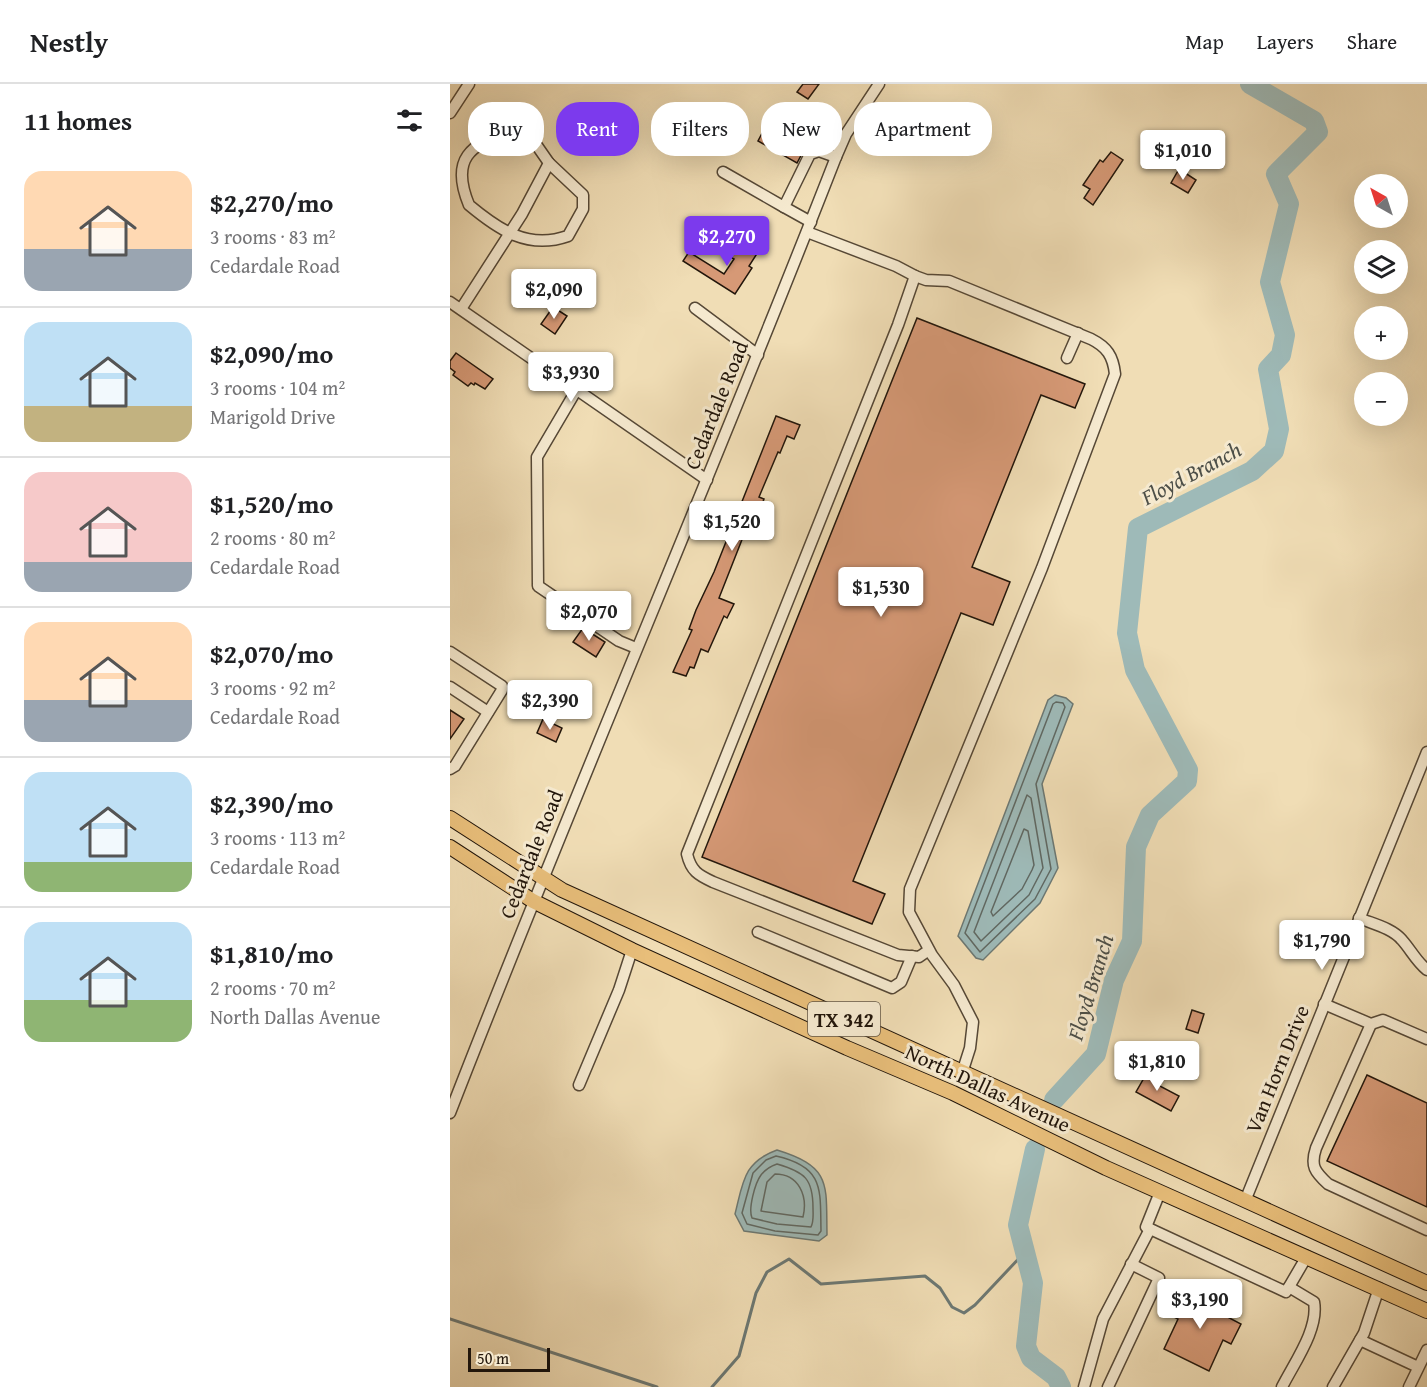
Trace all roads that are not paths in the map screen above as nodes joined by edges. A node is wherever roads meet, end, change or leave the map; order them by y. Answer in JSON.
{"nodes":[{"id":1,"x":469,"y":84,"type":"edge"},
{"id":2,"x":879,"y":84,"type":"edge"},
{"id":3,"x":450,"y":112,"type":"edge"},
{"id":4,"x":836,"y":157,"type":"junction"},
{"id":5,"x":549,"y":163,"type":"junction"},
{"id":6,"x":723,"y":172,"type":"dead end"},
{"id":7,"x":784,"y":207,"type":"junction"},
{"id":8,"x":809,"y":227,"type":"junction"},
{"id":9,"x":510,"y":235,"type":"junction"},
{"id":10,"x":915,"y":276,"type":"junction"},
{"id":11,"x":450,"y":302,"type":"edge"},
{"id":12,"x":695,"y":308,"type":"dead end"},
{"id":13,"x":462,"y":309,"type":"junction"},
{"id":14,"x":1078,"y":333,"type":"junction"},
{"id":15,"x":758,"y":355,"type":"junction"},
{"id":16,"x":1067,"y":358,"type":"dead end"},
{"id":17,"x":577,"y":389,"type":"junction"},
{"id":18,"x":707,"y":480,"type":"junction"},
{"id":19,"x":636,"y":648,"type":"junction"},
{"id":20,"x":450,"y":652,"type":"edge"},
{"id":21,"x":450,"y":687,"type":"edge"},
{"id":22,"x":488,"y":712,"type":"junction"},
{"id":23,"x":1427,"y":754,"type":"edge"},
{"id":24,"x":450,"y":769,"type":"edge"},
{"id":25,"x":450,"y":818,"type":"edge"},
{"id":26,"x":450,"y":847,"type":"edge"},
{"id":27,"x":542,"y":879,"type":"junction"},
{"id":28,"x":533,"y":901,"type":"junction"},
{"id":29,"x":1359,"y":918,"type":"junction"},
{"id":30,"x":758,"y":932,"type":"dead end"},
{"id":31,"x":632,"y":950,"type":"junction"},
{"id":32,"x":929,"y":951,"type":"junction"},
{"id":33,"x":912,"y":956,"type":"junction"},
{"id":34,"x":1427,"y":969,"type":"edge"},
{"id":35,"x":1324,"y":1004,"type":"junction"},
{"id":36,"x":1371,"y":1024,"type":"junction"},
{"id":37,"x":1427,"y":1039,"type":"edge"},
{"id":38,"x":962,"y":1072,"type":"junction"},
{"id":39,"x":579,"y":1085,"type":"dead end"},
{"id":40,"x":953,"y":1093,"type":"junction"},
{"id":41,"x":450,"y":1113,"type":"edge"},
{"id":42,"x":1160,"y":1192,"type":"junction"},
{"id":43,"x":1245,"y":1201,"type":"junction"},
{"id":44,"x":1150,"y":1229,"type":"junction"},
{"id":45,"x":1427,"y":1230,"type":"edge"},
{"id":46,"x":1307,"y":1256,"type":"junction"},
{"id":47,"x":1131,"y":1264,"type":"junction"},
{"id":48,"x":1427,"y":1283,"type":"edge"},
{"id":49,"x":1289,"y":1287,"type":"junction"},
{"id":50,"x":1379,"y":1288,"type":"junction"},
{"id":51,"x":1427,"y":1311,"type":"edge"},
{"id":52,"x":1360,"y":1340,"type":"junction"},
{"id":53,"x":1427,"y":1350,"type":"edge"},
{"id":54,"x":1419,"y":1367,"type":"junction"},
{"id":55,"x":1084,"y":1387,"type":"edge"},
{"id":56,"x":1108,"y":1387,"type":"edge"},
{"id":57,"x":1282,"y":1387,"type":"edge"},
{"id":58,"x":1333,"y":1387,"type":"edge"},
{"id":59,"x":1409,"y":1387,"type":"edge"}],
"edges":[{"from":1,"to":3,"type":"street"},
{"from":2,"to":4,"type":"street","name":"Cedardale Road"},
{"from":4,"to":7,"type":"street"},
{"from":4,"to":8,"type":"street","name":"Cedardale Road"},
{"from":5,"to":9,"type":"street"},
{"from":5,"to":9,"type":"street"},
{"from":5,"to":9,"type":"street"},
{"from":6,"to":7,"type":"street"},
{"from":7,"to":8,"type":"street"},
{"from":8,"to":10,"type":"street"},
{"from":8,"to":15,"type":"street","name":"Cedardale Road"},
{"from":9,"to":13,"type":"street"},
{"from":10,"to":14,"type":"street"},
{"from":10,"to":33,"type":"street"},
{"from":11,"to":13,"type":"street"},
{"from":12,"to":15,"type":"street"},
{"from":13,"to":17,"type":"street"},
{"from":14,"to":16,"type":"street"},
{"from":14,"to":32,"type":"street"},
{"from":15,"to":18,"type":"street","name":"Cedardale Road"},
{"from":17,"to":18,"type":"street"},
{"from":17,"to":19,"type":"street"},
{"from":18,"to":19,"type":"street","name":"Cedardale Road"},
{"from":19,"to":27,"type":"street","name":"Cedardale Road"},
{"from":20,"to":22,"type":"street"},
{"from":21,"to":22,"type":"street"},
{"from":22,"to":24,"type":"street"},
{"from":23,"to":29,"type":"street","name":"Van Horn Drive"},
{"from":25,"to":27,"type":"main road","number":"TX 342"},
{"from":26,"to":28,"type":"main road","number":"TX 342"},
{"from":27,"to":28,"type":"street","name":"Cedardale Road"},
{"from":27,"to":38,"type":"main road","name":"North Dallas Avenue","number":"TX 342"},
{"from":28,"to":31,"type":"main road","name":"North Dallas Avenue","number":"TX 342"},
{"from":28,"to":41,"type":"street","name":"Cedardale Road"},
{"from":29,"to":34,"type":"street"},
{"from":29,"to":35,"type":"street","name":"Van Horn Drive"},
{"from":30,"to":33,"type":"street"},
{"from":31,"to":39,"type":"street"},
{"from":31,"to":40,"type":"main road","name":"North Dallas Avenue","number":"TX 342"},
{"from":32,"to":33,"type":"street"},
{"from":32,"to":38,"type":"street"},
{"from":35,"to":36,"type":"street"},
{"from":35,"to":43,"type":"street","name":"Van Horn Drive"},
{"from":36,"to":37,"type":"street"},
{"from":36,"to":45,"type":"street"},
{"from":38,"to":40,"type":"main road"},
{"from":38,"to":43,"type":"main road","name":"North Dallas Avenue","number":"TX 342"},
{"from":40,"to":42,"type":"main road","name":"North Dallas Avenue","number":"TX 342"},
{"from":42,"to":44,"type":"street"},
{"from":42,"to":46,"type":"main road","name":"North Dallas Avenue","number":"TX 342"},
{"from":43,"to":48,"type":"main road","name":"North Dallas Avenue","number":"TX 342"},
{"from":44,"to":47,"type":"street"},
{"from":44,"to":49,"type":"street"},
{"from":46,"to":49,"type":"street"},
{"from":46,"to":50,"type":"main road","name":"North Dallas Avenue","number":"TX 342"},
{"from":47,"to":55,"type":"street"},
{"from":47,"to":56,"type":"street"},
{"from":49,"to":57,"type":"street"},
{"from":50,"to":51,"type":"main road","name":"North Dallas Avenue","number":"TX 342"},
{"from":50,"to":52,"type":"street"},
{"from":52,"to":54,"type":"street"},
{"from":52,"to":58,"type":"street"},
{"from":53,"to":54,"type":"street"},
{"from":54,"to":59,"type":"street"}]}
